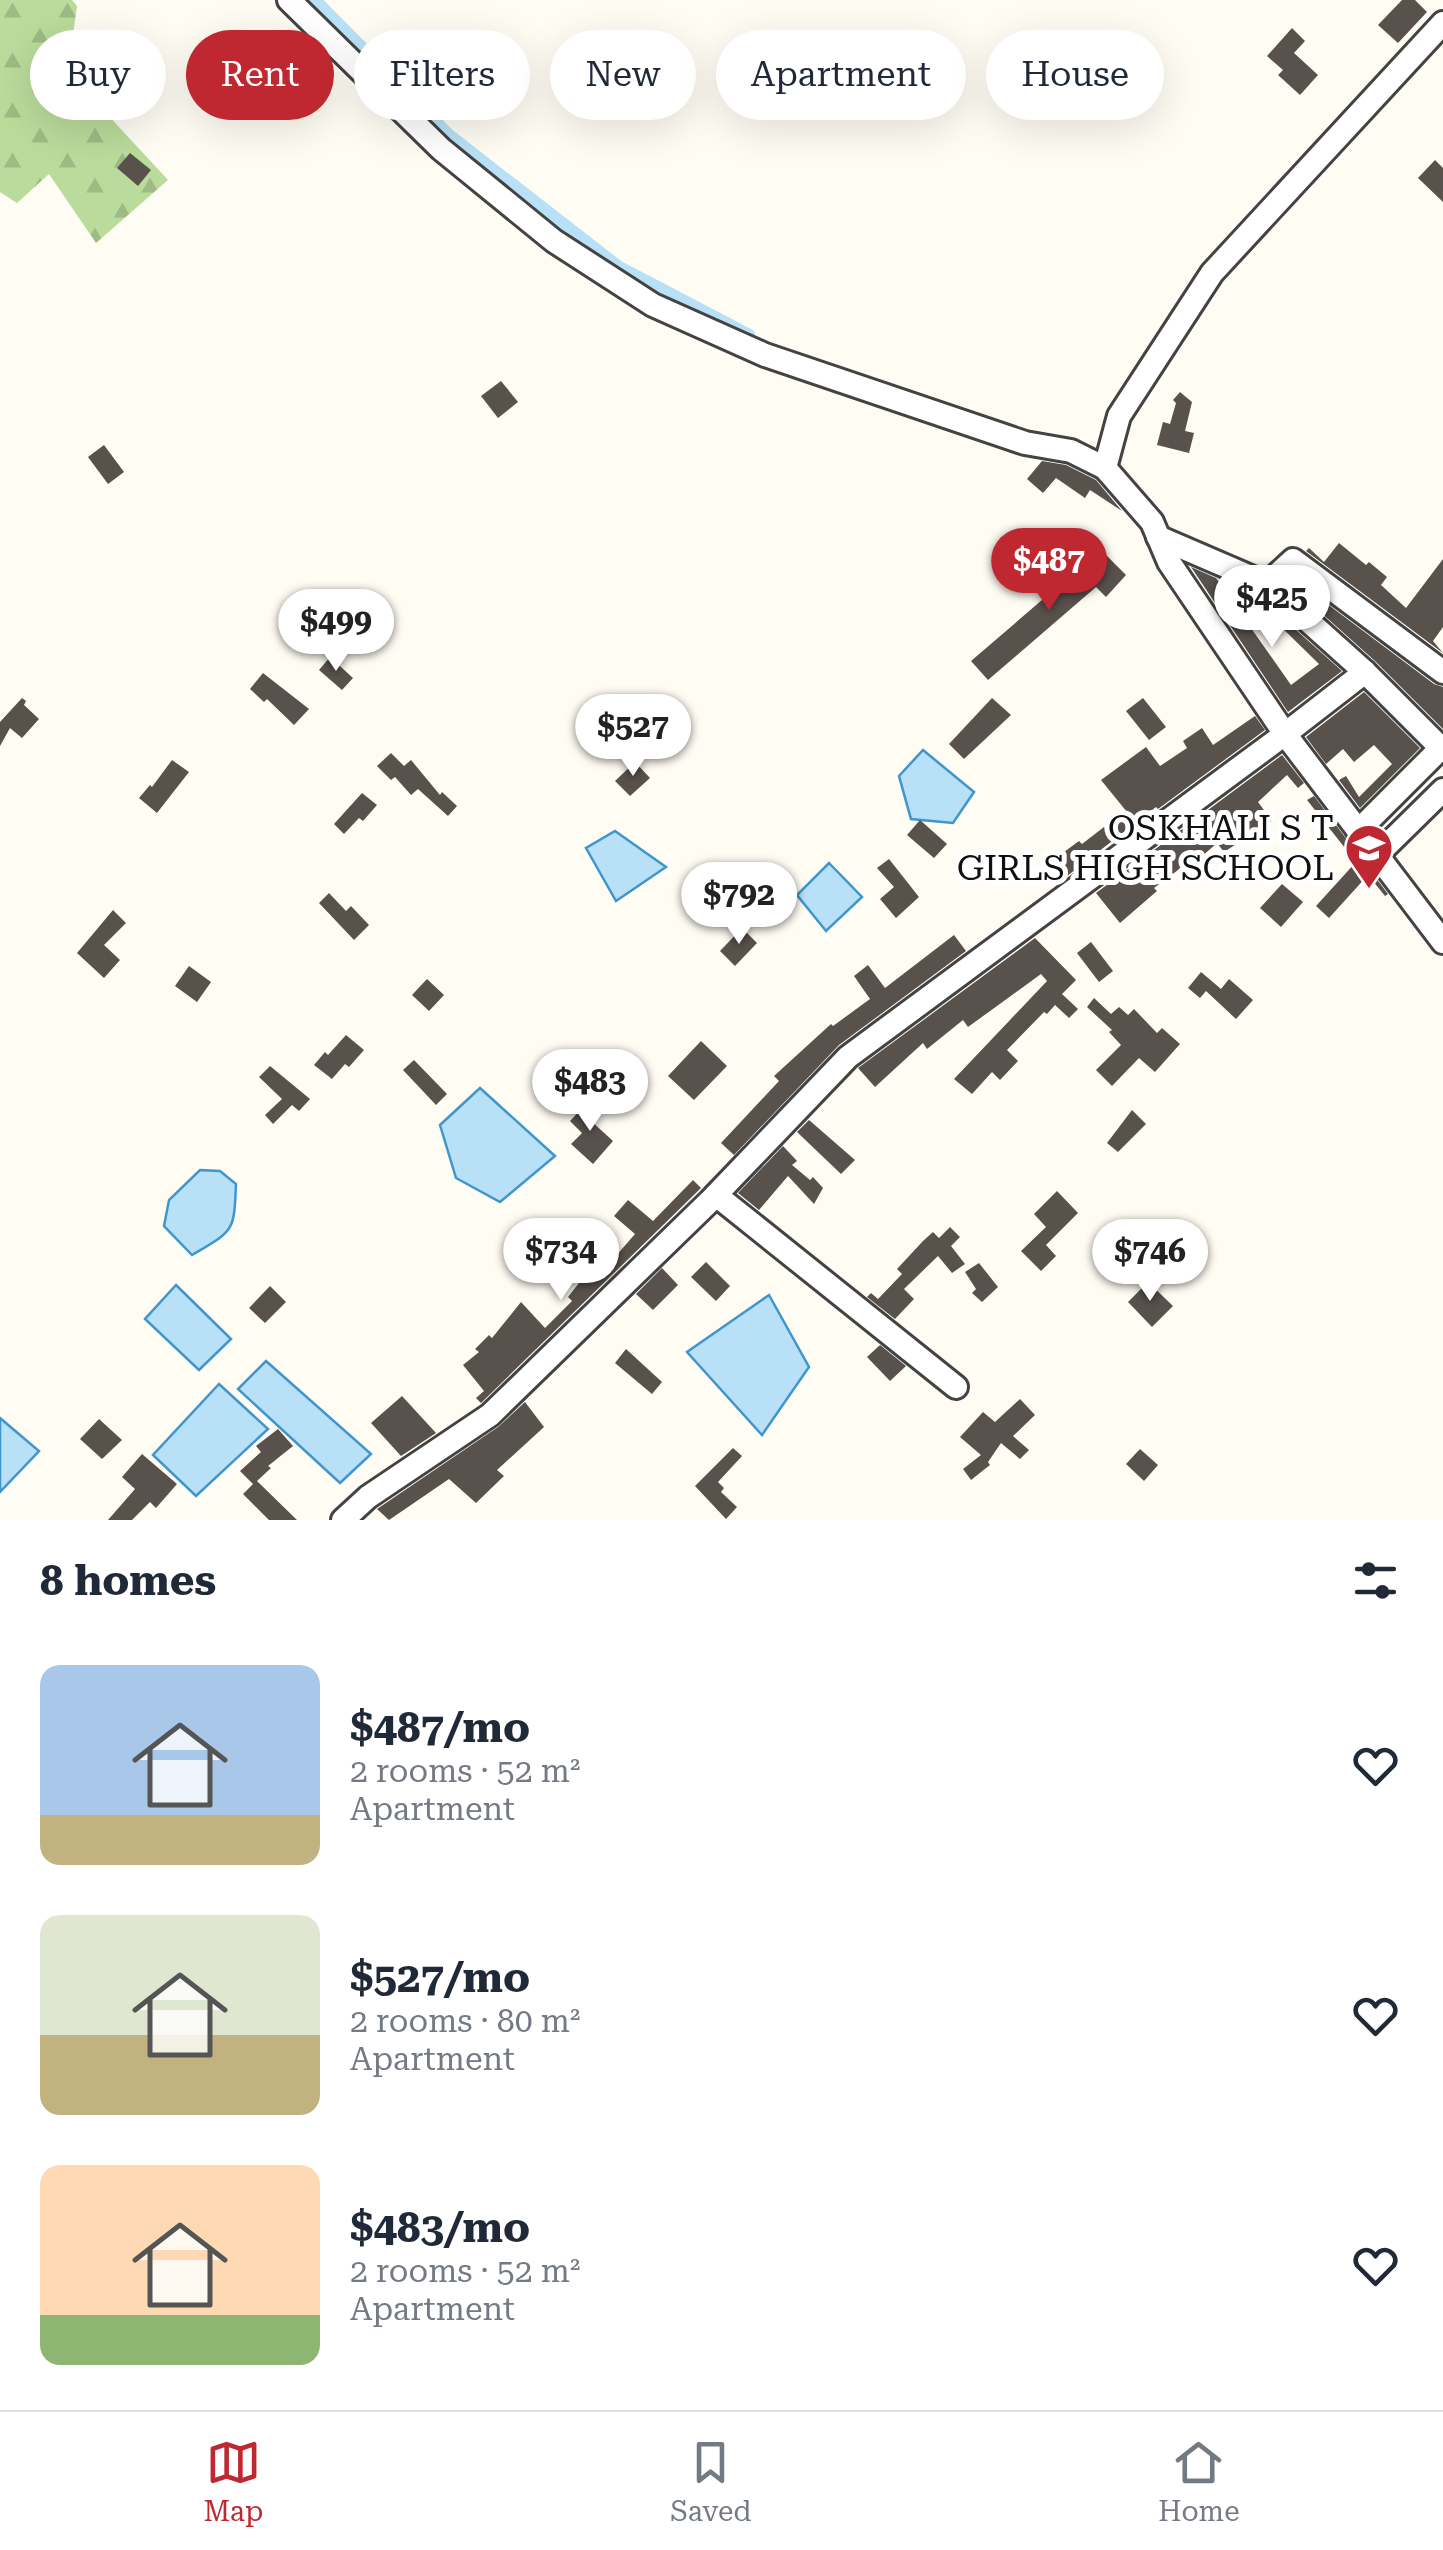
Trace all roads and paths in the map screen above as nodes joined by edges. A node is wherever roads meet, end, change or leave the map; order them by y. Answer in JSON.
{"nodes":[{"id":1,"x":288,"y":0,"type":"edge"},
{"id":2,"x":1443,"y":23,"type":"edge"},
{"id":3,"x":1104,"y":468,"type":"junction"},
{"id":4,"x":1158,"y":538,"type":"junction"},
{"id":5,"x":1267,"y":584,"type":"junction"},
{"id":6,"x":1365,"y":672,"type":"junction"},
{"id":7,"x":1443,"y":672,"type":"edge"},
{"id":8,"x":1285,"y":734,"type":"junction"},
{"id":9,"x":1442,"y":747,"type":"edge"},
{"id":10,"x":1443,"y":790,"type":"edge"},
{"id":11,"x":1358,"y":831,"type":"junction"},
{"id":12,"x":1377,"y":856,"type":"junction"},
{"id":13,"x":1443,"y":942,"type":"edge"},
{"id":14,"x":716,"y":1195,"type":"junction"},
{"id":15,"x":956,"y":1386,"type":"dead end"},
{"id":16,"x":343,"y":1520,"type":"edge"}],
"edges":[{"from":1,"to":3,"type":"street"},
{"from":2,"to":3,"type":"street"},
{"from":3,"to":4,"type":"street"},
{"from":4,"to":5,"type":"street"},
{"from":4,"to":8,"type":"street"},
{"from":5,"to":6,"type":"street"},
{"from":5,"to":7,"type":"street"},
{"from":6,"to":8,"type":"street"},
{"from":6,"to":9,"type":"street"},
{"from":8,"to":11,"type":"street"},
{"from":8,"to":14,"type":"street"},
{"from":9,"to":11,"type":"street"},
{"from":10,"to":12,"type":"street"},
{"from":11,"to":12,"type":"street"},
{"from":12,"to":13,"type":"street"},
{"from":14,"to":15,"type":"street"},
{"from":14,"to":16,"type":"street"}]}
